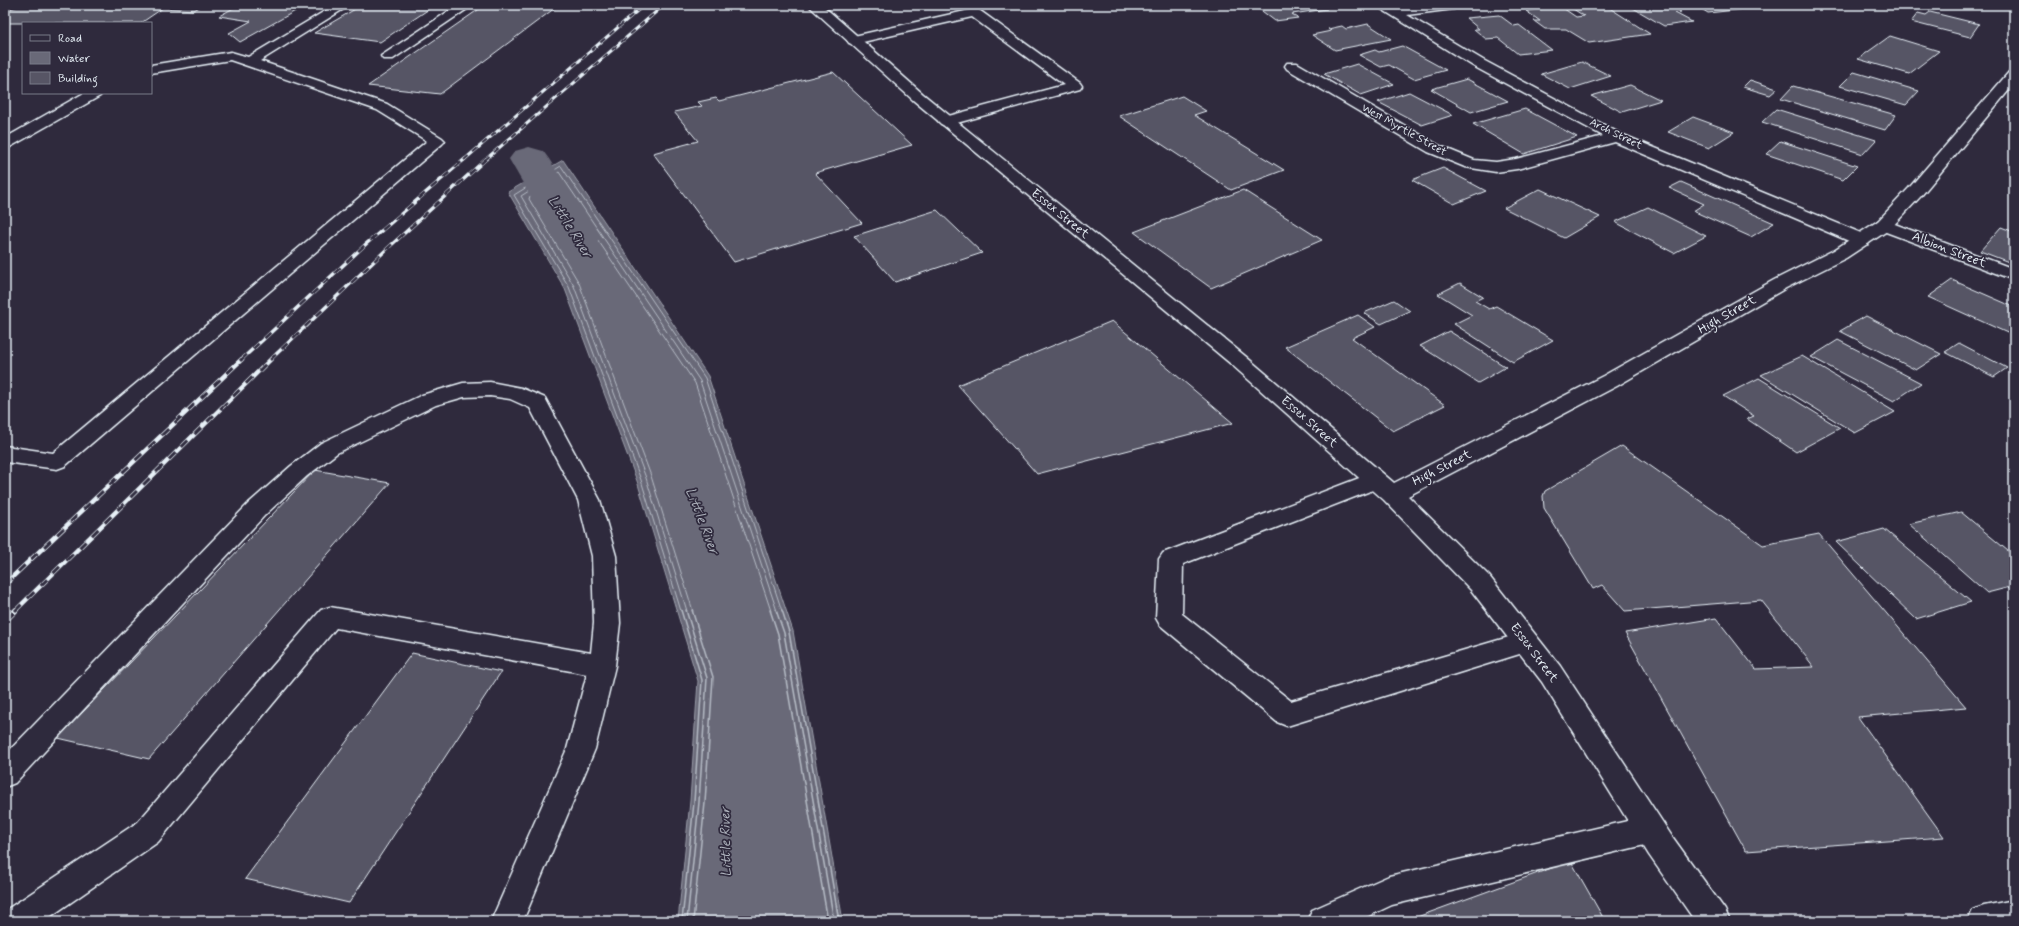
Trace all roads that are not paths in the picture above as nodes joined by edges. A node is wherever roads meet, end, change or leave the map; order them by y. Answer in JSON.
{"nodes":[{"id":1,"x":344,"y":5,"type":"edge"},
{"id":2,"x":467,"y":5,"type":"edge"},
{"id":3,"x":814,"y":5,"type":"edge"},
{"id":4,"x":1454,"y":5,"type":"edge"},
{"id":5,"x":1388,"y":9,"type":"edge"},
{"id":6,"x":854,"y":40,"type":"junction"},
{"id":7,"x":388,"y":56,"type":"dead end"},
{"id":8,"x":249,"y":62,"type":"junction"},
{"id":9,"x":1292,"y":66,"type":"dead end"},
{"id":10,"x":152,"y":69,"type":"edge"},
{"id":11,"x":2014,"y":75,"type":"edge"},
{"id":12,"x":93,"y":94,"type":"edge"},
{"id":13,"x":946,"y":121,"type":"junction"},
{"id":14,"x":1616,"y":137,"type":"junction"},
{"id":15,"x":5,"y":144,"type":"edge"},
{"id":16,"x":1884,"y":225,"type":"junction"},
{"id":17,"x":1862,"y":240,"type":"junction"},
{"id":18,"x":2014,"y":275,"type":"edge"},
{"id":19,"x":5,"y":454,"type":"edge"},
{"id":20,"x":1384,"y":487,"type":"junction"},
{"id":21,"x":1526,"y":642,"type":"junction"},
{"id":22,"x":602,"y":666,"type":"junction"},
{"id":23,"x":5,"y":774,"type":"edge"},
{"id":24,"x":1650,"y":830,"type":"junction"},
{"id":25,"x":2014,"y":915,"type":"edge"},
{"id":26,"x":17,"y":921,"type":"edge"},
{"id":27,"x":507,"y":921,"type":"edge"},
{"id":28,"x":1323,"y":921,"type":"edge"},
{"id":29,"x":1714,"y":921,"type":"edge"},
{"id":30,"x":1984,"y":921,"type":"edge"}],
"edges":[{"from":1,"to":8,"type":"street"},
{"from":2,"to":7,"type":"street"},
{"from":3,"to":6,"type":"street","name":"Essex Street"},
{"from":4,"to":5,"type":"street"},
{"from":5,"to":14,"type":"street","name":"Arch Street"},
{"from":6,"to":13,"type":"street","name":"Essex Street"},
{"from":6,"to":13,"type":"street"},
{"from":8,"to":10,"type":"street"},
{"from":8,"to":19,"type":"street"},
{"from":9,"to":14,"type":"street","name":"West Myrtle Street"},
{"from":11,"to":16,"type":"street","name":"High Street"},
{"from":12,"to":15,"type":"street"},
{"from":13,"to":20,"type":"street","name":"Essex Street"},
{"from":14,"to":17,"type":"street","name":"Arch Street"},
{"from":16,"to":17,"type":"street","name":"High Street"},
{"from":16,"to":18,"type":"street","name":"Albion Street"},
{"from":17,"to":20,"type":"street","name":"High Street"},
{"from":20,"to":21,"type":"street","name":"Essex Street"},
{"from":20,"to":21,"type":"street","name":"High Street"},
{"from":21,"to":24,"type":"street","name":"Essex Street"},
{"from":22,"to":23,"type":"street"},
{"from":22,"to":26,"type":"street"},
{"from":22,"to":27,"type":"street"},
{"from":24,"to":28,"type":"street"},
{"from":24,"to":29,"type":"street","name":"Essex Street"},
{"from":25,"to":30,"type":"street"}]}
